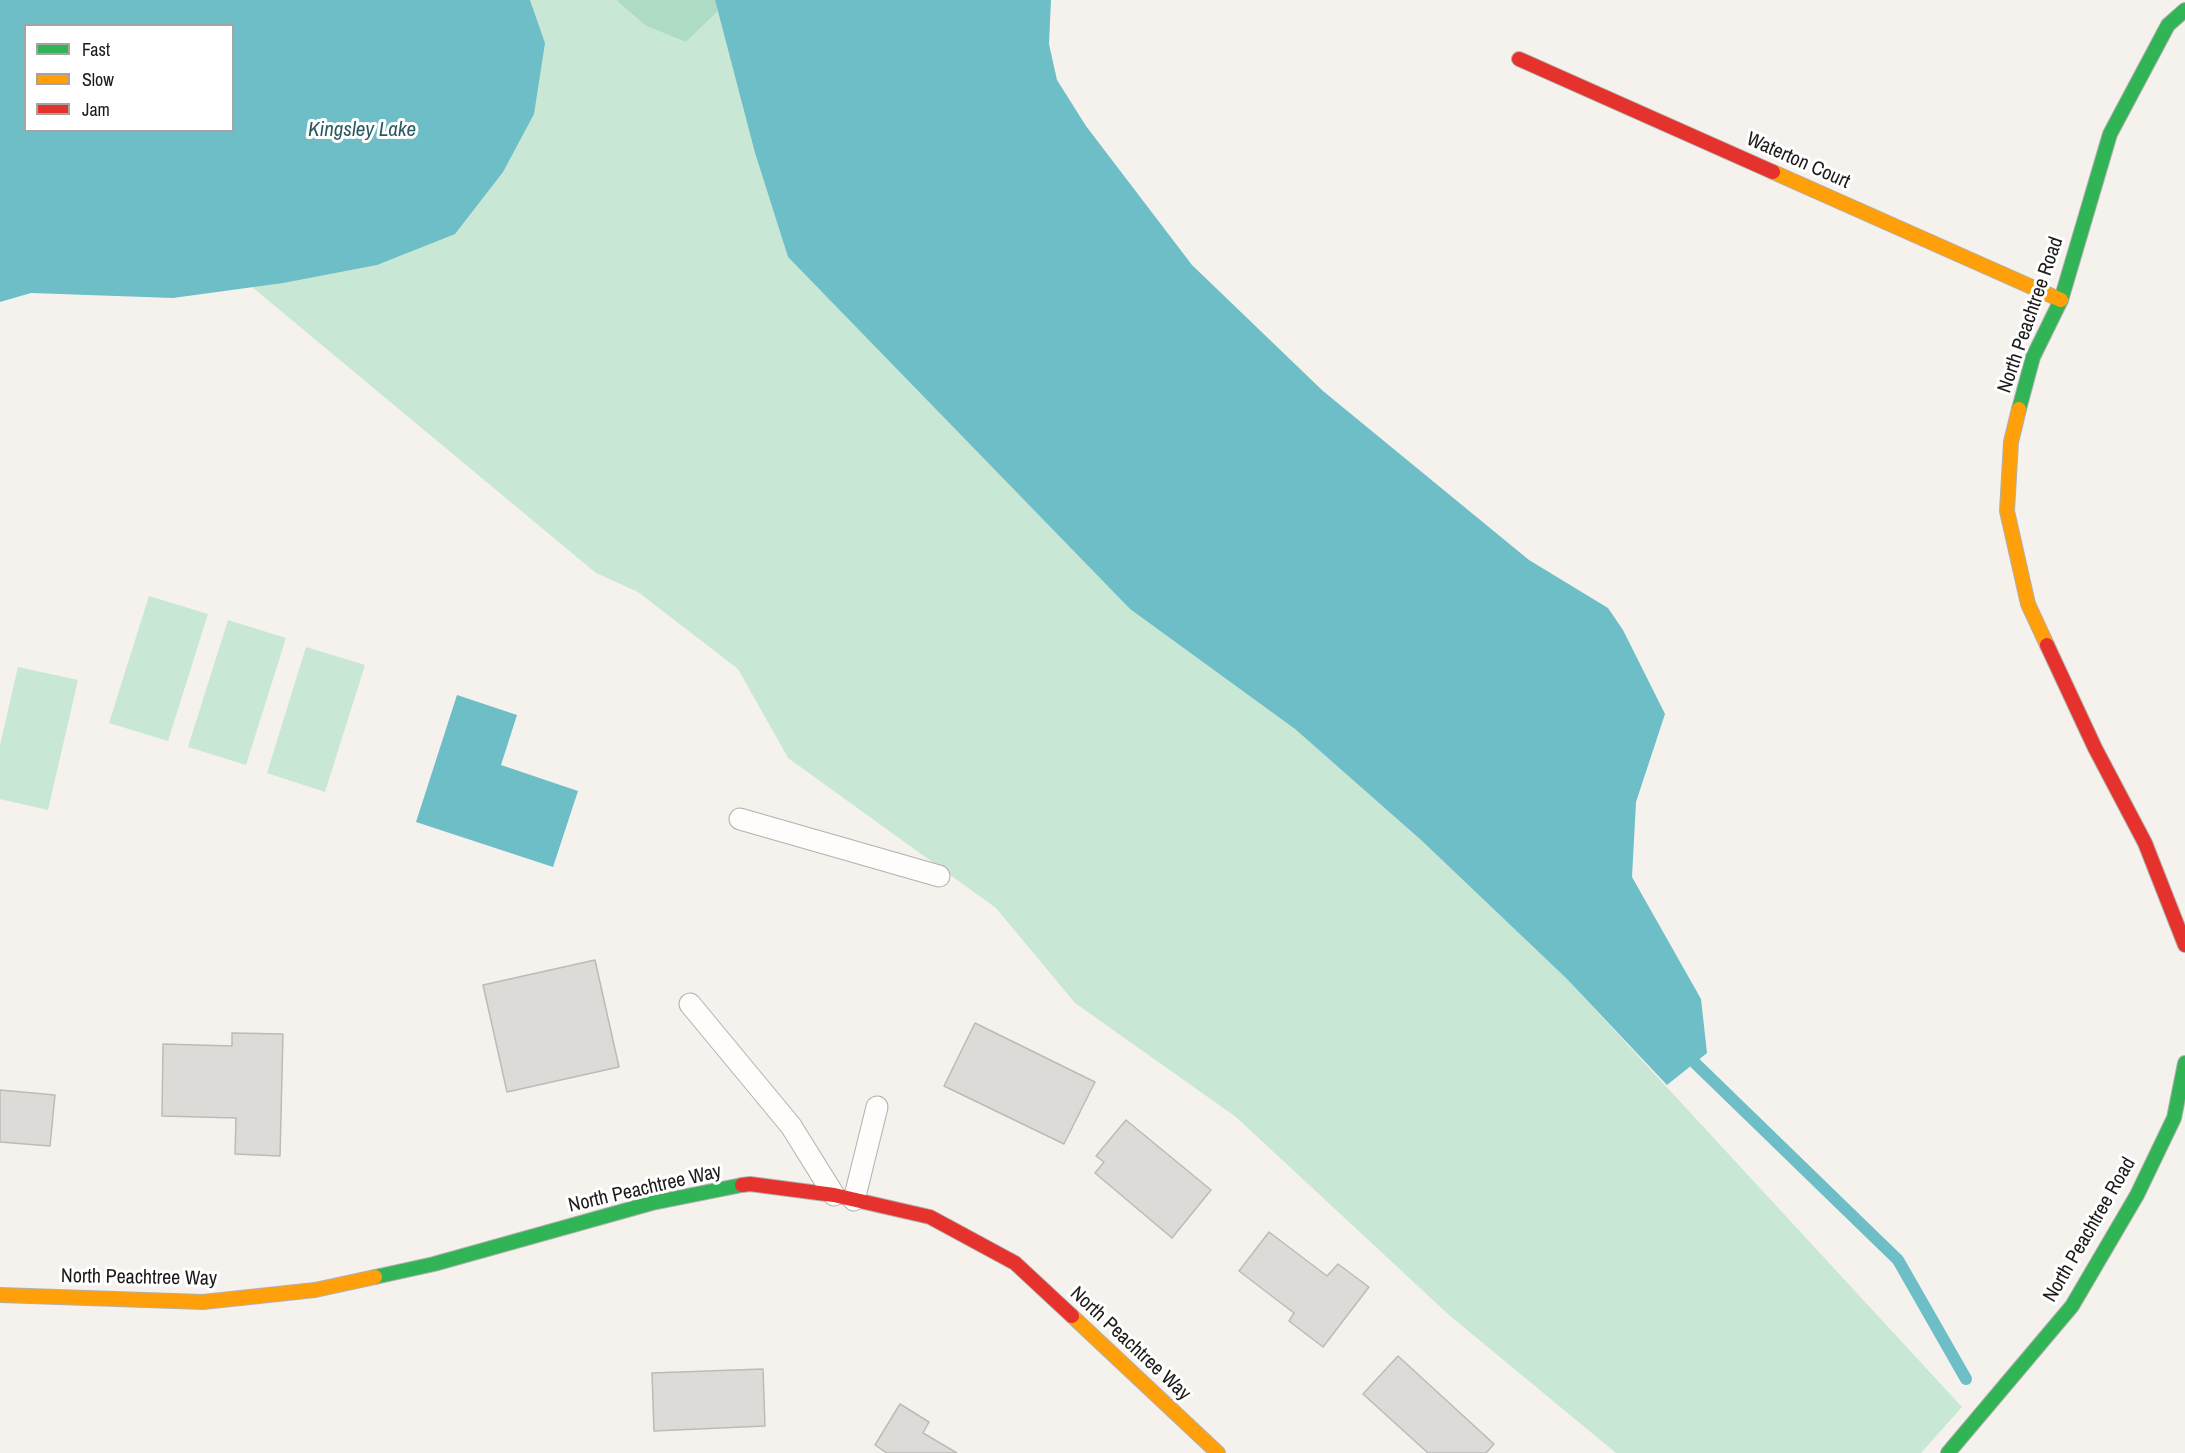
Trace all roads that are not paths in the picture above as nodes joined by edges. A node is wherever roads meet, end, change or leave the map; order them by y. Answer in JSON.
{"nodes":[{"id":1,"x":2185,"y":10,"type":"edge"},
{"id":2,"x":1519,"y":59,"type":"dead end"},
{"id":3,"x":2061,"y":300,"type":"junction"},
{"id":4,"x":740,"y":819,"type":"dead end"},
{"id":5,"x":939,"y":876,"type":"dead end"},
{"id":6,"x":2185,"y":945,"type":"edge"},
{"id":7,"x":690,"y":1004,"type":"dead end"},
{"id":8,"x":2185,"y":1063,"type":"edge"},
{"id":9,"x":878,"y":1107,"type":"dead end"},
{"id":10,"x":844,"y":1197,"type":"junction"},
{"id":11,"x":0,"y":1295,"type":"edge"},
{"id":12,"x":1218,"y":1453,"type":"edge"},
{"id":13,"x":1948,"y":1453,"type":"edge"}],
"edges":[{"from":1,"to":3,"type":"street","name":"North Peachtree Road"},
{"from":2,"to":3,"type":"street","name":"Waterton Court"},
{"from":3,"to":6,"type":"street","name":"North Peachtree Road"},
{"from":4,"to":5,"type":"lane"},
{"from":7,"to":10,"type":"lane"},
{"from":8,"to":13,"type":"street","name":"North Peachtree Road"},
{"from":9,"to":10,"type":"lane"},
{"from":10,"to":11,"type":"street","name":"North Peachtree Way"},
{"from":10,"to":12,"type":"street","name":"North Peachtree Way"}]}
